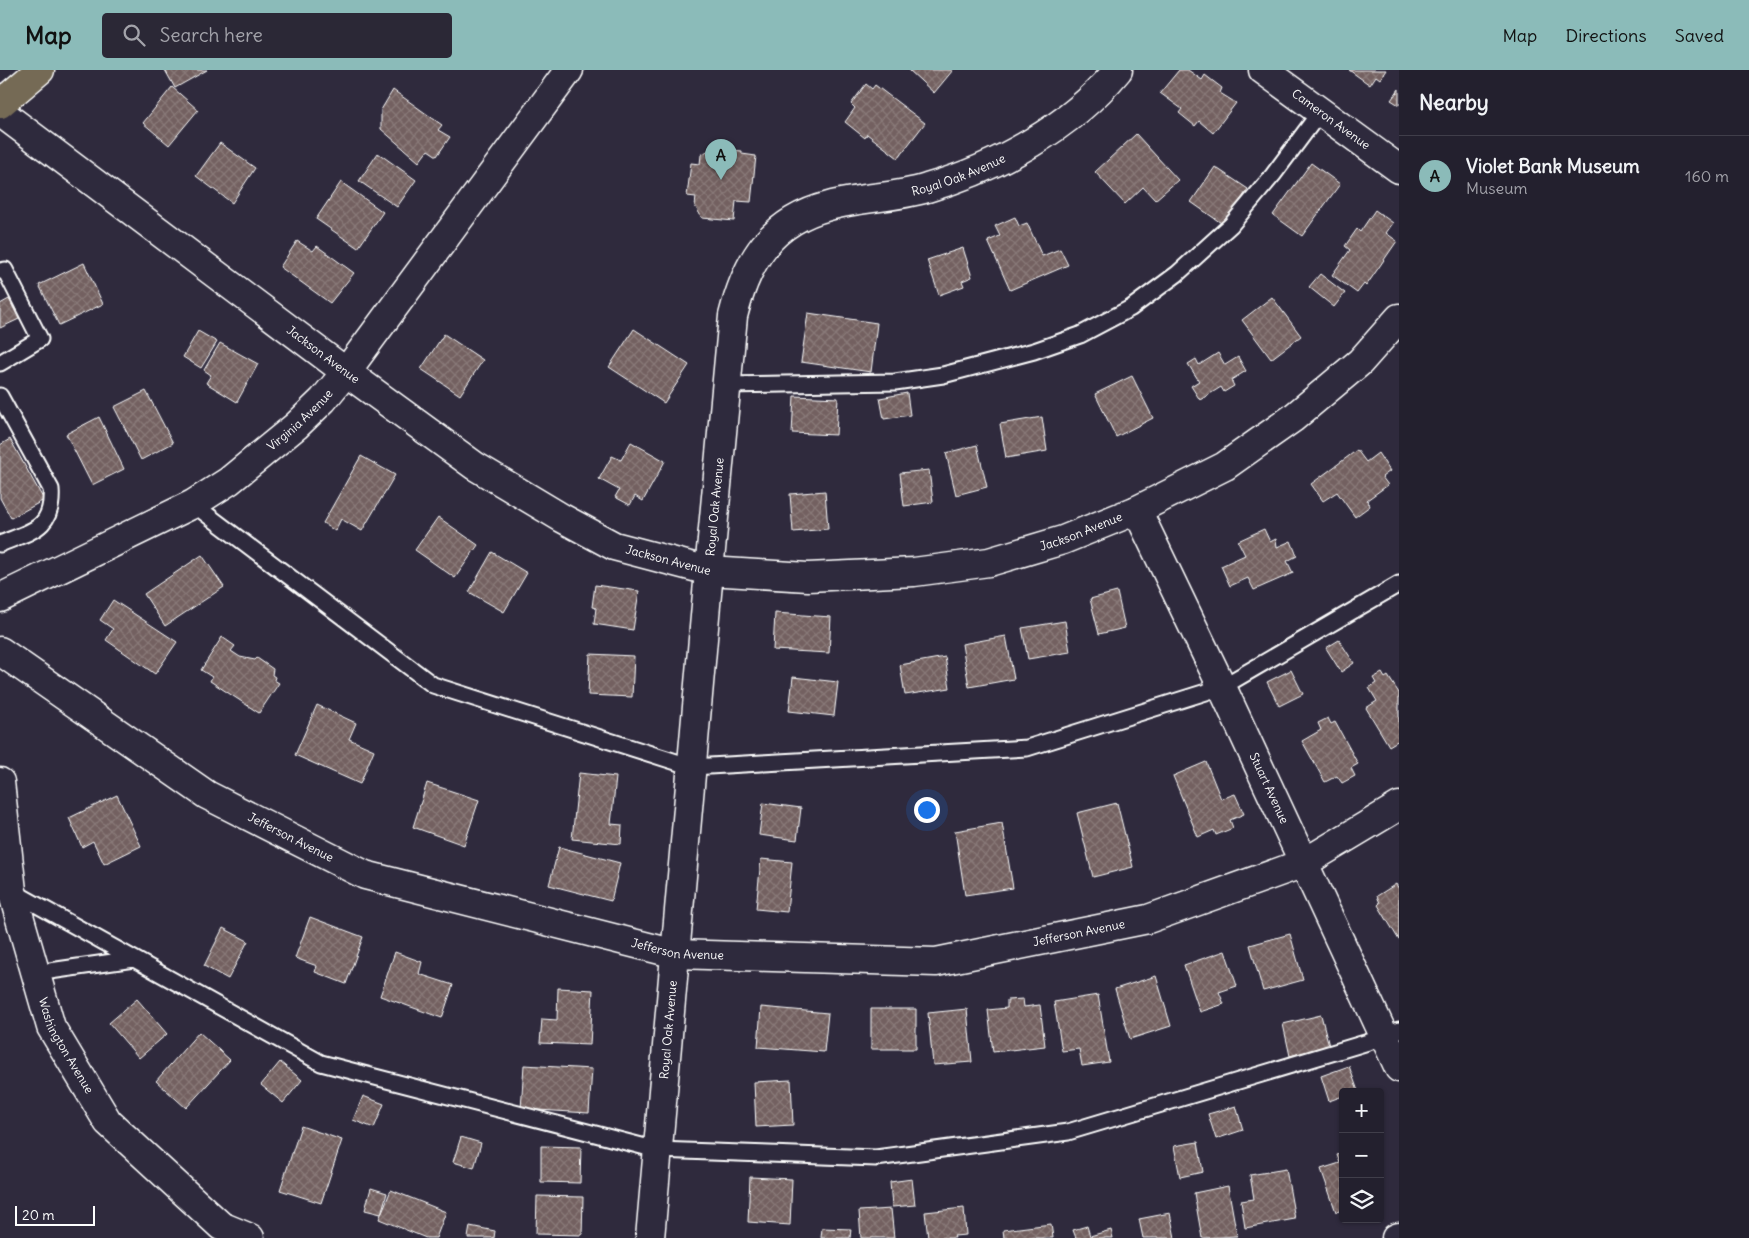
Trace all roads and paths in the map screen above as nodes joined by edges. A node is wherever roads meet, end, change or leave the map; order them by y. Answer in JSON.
{"nodes":[{"id":1,"x":40,"y":70,"type":"edge"},
{"id":2,"x":569,"y":70,"type":"edge"},
{"id":3,"x":1118,"y":70,"type":"edge"},
{"id":4,"x":1263,"y":70,"type":"edge"},
{"id":5,"x":0,"y":104,"type":"edge"},
{"id":6,"x":0,"y":112,"type":"edge"},
{"id":7,"x":1320,"y":112,"type":"junction"},
{"id":8,"x":1399,"y":170,"type":"edge"},
{"id":9,"x":0,"y":272,"type":"edge"},
{"id":10,"x":1399,"y":318,"type":"edge"},
{"id":11,"x":0,"y":363,"type":"edge"},
{"id":12,"x":346,"y":372,"type":"junction"},
{"id":13,"x":726,"y":385,"type":"junction"},
{"id":14,"x":0,"y":396,"type":"edge"},
{"id":15,"x":193,"y":504,"type":"junction"},
{"id":16,"x":1137,"y":510,"type":"junction"},
{"id":17,"x":0,"y":544,"type":"edge"},
{"id":18,"x":708,"y":571,"type":"junction"},
{"id":19,"x":1399,"y":584,"type":"edge"},
{"id":20,"x":0,"y":598,"type":"edge"},
{"id":21,"x":0,"y":651,"type":"edge"},
{"id":22,"x":1222,"y":687,"type":"junction"},
{"id":23,"x":692,"y":767,"type":"junction"},
{"id":24,"x":0,"y":782,"type":"edge"},
{"id":25,"x":1399,"y":806,"type":"edge"},
{"id":26,"x":1304,"y":863,"type":"junction"},
{"id":27,"x":12,"y":891,"type":"junction"},
{"id":28,"x":676,"y":954,"type":"junction"},
{"id":29,"x":134,"y":959,"type":"junction"},
{"id":30,"x":36,"y":973,"type":"junction"},
{"id":31,"x":1392,"y":1034,"type":"edge"},
{"id":32,"x":1399,"y":1068,"type":"edge"},
{"id":33,"x":657,"y":1150,"type":"junction"},
{"id":34,"x":250,"y":1238,"type":"edge"},
{"id":35,"x":650,"y":1238,"type":"edge"}],
"edges":[{"from":1,"to":5,"type":"main road"},
{"from":2,"to":12,"type":"street","name":"Virginia Avenue"},
{"from":3,"to":13,"type":"street","name":"Royal Oak Avenue"},
{"from":4,"to":7,"type":"street","name":"Cameron Avenue"},
{"from":6,"to":12,"type":"street","name":"Jackson Avenue"},
{"from":7,"to":8,"type":"street","name":"Cameron Avenue"},
{"from":7,"to":13,"type":"lane"},
{"from":9,"to":11,"type":"lane"},
{"from":10,"to":16,"type":"street","name":"Jackson Avenue"},
{"from":12,"to":15,"type":"street","name":"Virginia Avenue"},
{"from":12,"to":18,"type":"street","name":"Jackson Avenue"},
{"from":13,"to":18,"type":"street","name":"Royal Oak Avenue"},
{"from":14,"to":17,"type":"lane"},
{"from":15,"to":20,"type":"street","name":"Virginia Avenue"},
{"from":15,"to":23,"type":"lane"},
{"from":16,"to":18,"type":"street","name":"Jackson Avenue"},
{"from":16,"to":22,"type":"street","name":"Stuart Avenue"},
{"from":18,"to":23,"type":"street","name":"Royal Oak Avenue"},
{"from":19,"to":22,"type":"lane"},
{"from":21,"to":28,"type":"street","name":"Jefferson Avenue"},
{"from":22,"to":23,"type":"lane"},
{"from":22,"to":26,"type":"street","name":"Stuart Avenue"},
{"from":23,"to":28,"type":"street","name":"Royal Oak Avenue"},
{"from":24,"to":27,"type":"street","name":"Washington Avenue"},
{"from":25,"to":26,"type":"street","name":"Jefferson Avenue"},
{"from":26,"to":28,"type":"street","name":"Jefferson Avenue"},
{"from":26,"to":31,"type":"street","name":"Stuart Avenue"},
{"from":27,"to":29,"type":"lane"},
{"from":27,"to":30,"type":"street","name":"Washington Avenue"},
{"from":28,"to":33,"type":"street","name":"Royal Oak Avenue"},
{"from":29,"to":30,"type":"lane"},
{"from":29,"to":33,"type":"lane"},
{"from":30,"to":34,"type":"street","name":"Washington Avenue"},
{"from":31,"to":32,"type":"street","name":"Stuart Avenue"},
{"from":31,"to":33,"type":"lane"},
{"from":33,"to":35,"type":"street","name":"Royal Oak Avenue"}]}
